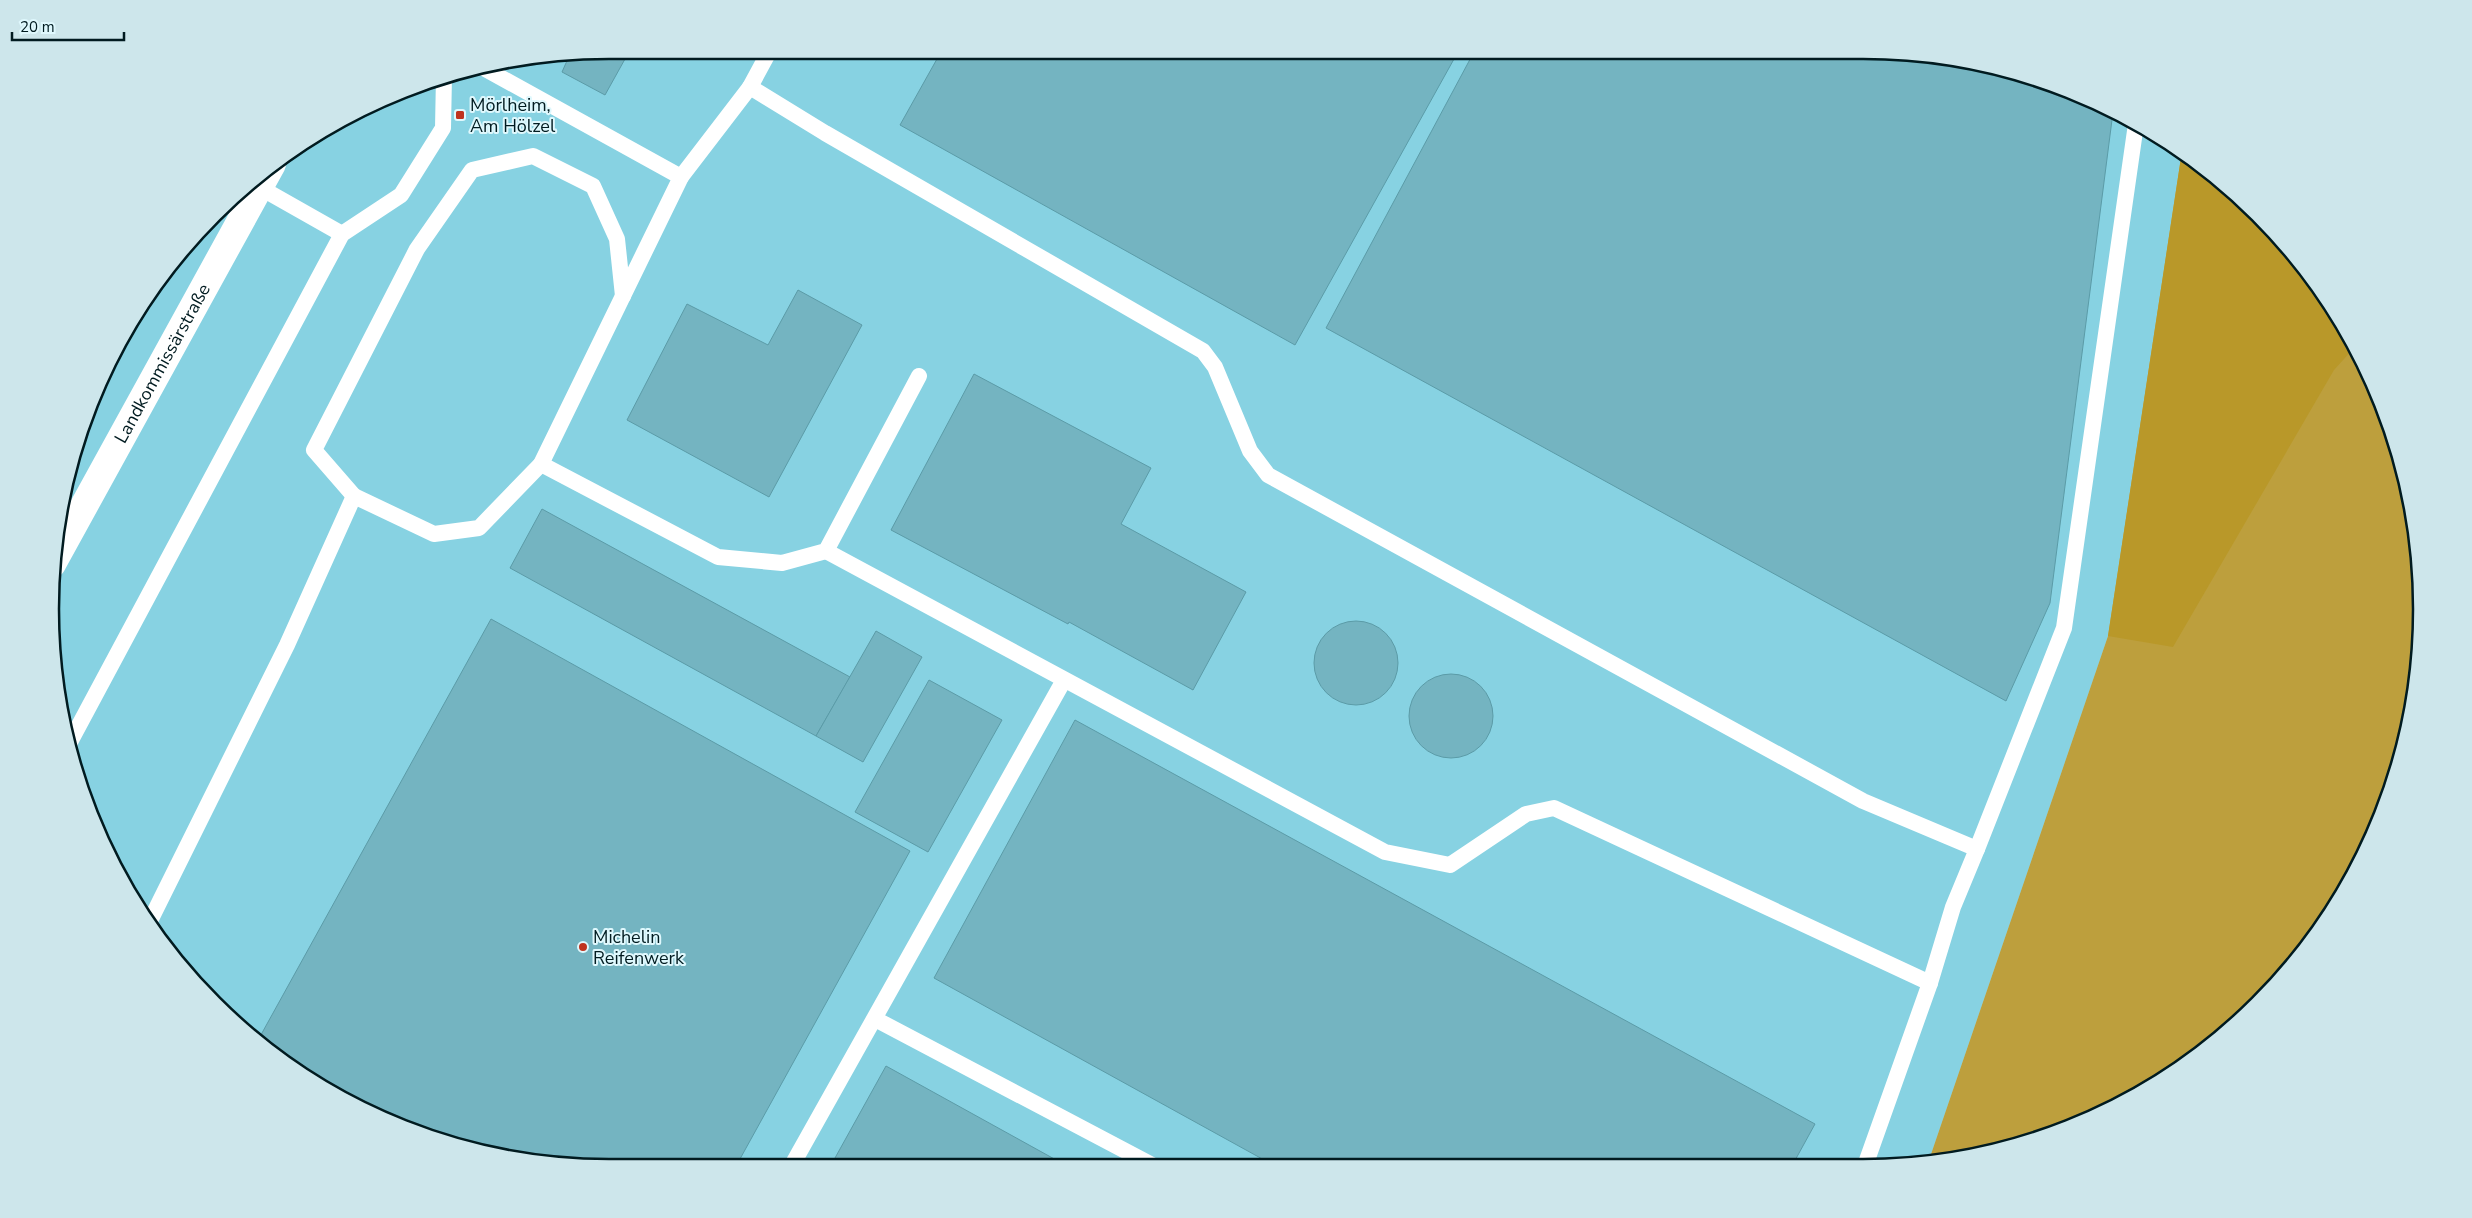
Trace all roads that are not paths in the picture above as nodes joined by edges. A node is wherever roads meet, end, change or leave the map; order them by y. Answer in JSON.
{"nodes":[{"id":1,"x":765,"y":59,"type":"edge"},
{"id":2,"x":490,"y":72,"type":"edge"},
{"id":3,"x":444,"y":84,"type":"edge"},
{"id":4,"x":750,"y":87,"type":"junction"},
{"id":5,"x":2135,"y":130,"type":"edge"},
{"id":6,"x":268,"y":177,"type":"edge"},
{"id":7,"x":682,"y":177,"type":"junction"},
{"id":8,"x":261,"y":183,"type":"edge"},
{"id":9,"x":342,"y":234,"type":"junction"},
{"id":10,"x":623,"y":296,"type":"junction"},
{"id":11,"x":919,"y":376,"type":"dead end"},
{"id":12,"x":541,"y":464,"type":"junction"},
{"id":13,"x":354,"y":496,"type":"junction"},
{"id":14,"x":62,"y":545,"type":"edge"},
{"id":15,"x":826,"y":551,"type":"junction"},
{"id":16,"x":1064,"y":680,"type":"junction"},
{"id":17,"x":73,"y":736,"type":"edge"},
{"id":18,"x":1977,"y":849,"type":"junction"},
{"id":19,"x":152,"y":917,"type":"edge"},
{"id":20,"x":1930,"y":983,"type":"junction"},
{"id":21,"x":875,"y":1019,"type":"junction"},
{"id":22,"x":796,"y":1159,"type":"edge"},
{"id":23,"x":1141,"y":1159,"type":"edge"},
{"id":24,"x":1867,"y":1159,"type":"edge"}],
"edges":[{"from":1,"to":4,"type":"lane"},
{"from":2,"to":7,"type":"lane"},
{"from":3,"to":9,"type":"lane"},
{"from":4,"to":7,"type":"lane"},
{"from":4,"to":18,"type":"lane"},
{"from":5,"to":18,"type":"lane"},
{"from":6,"to":9,"type":"lane"},
{"from":7,"to":10,"type":"lane"},
{"from":8,"to":14,"type":"street","name":"Landkommissärstraße"},
{"from":9,"to":17,"type":"lane"},
{"from":10,"to":12,"type":"lane"},
{"from":10,"to":13,"type":"lane"},
{"from":11,"to":15,"type":"lane"},
{"from":12,"to":13,"type":"lane"},
{"from":12,"to":15,"type":"lane"},
{"from":13,"to":19,"type":"lane"},
{"from":15,"to":16,"type":"lane"},
{"from":16,"to":20,"type":"lane"},
{"from":16,"to":21,"type":"lane"},
{"from":18,"to":20,"type":"lane"},
{"from":20,"to":24,"type":"lane"},
{"from":21,"to":22,"type":"lane"},
{"from":21,"to":23,"type":"lane"}]}
